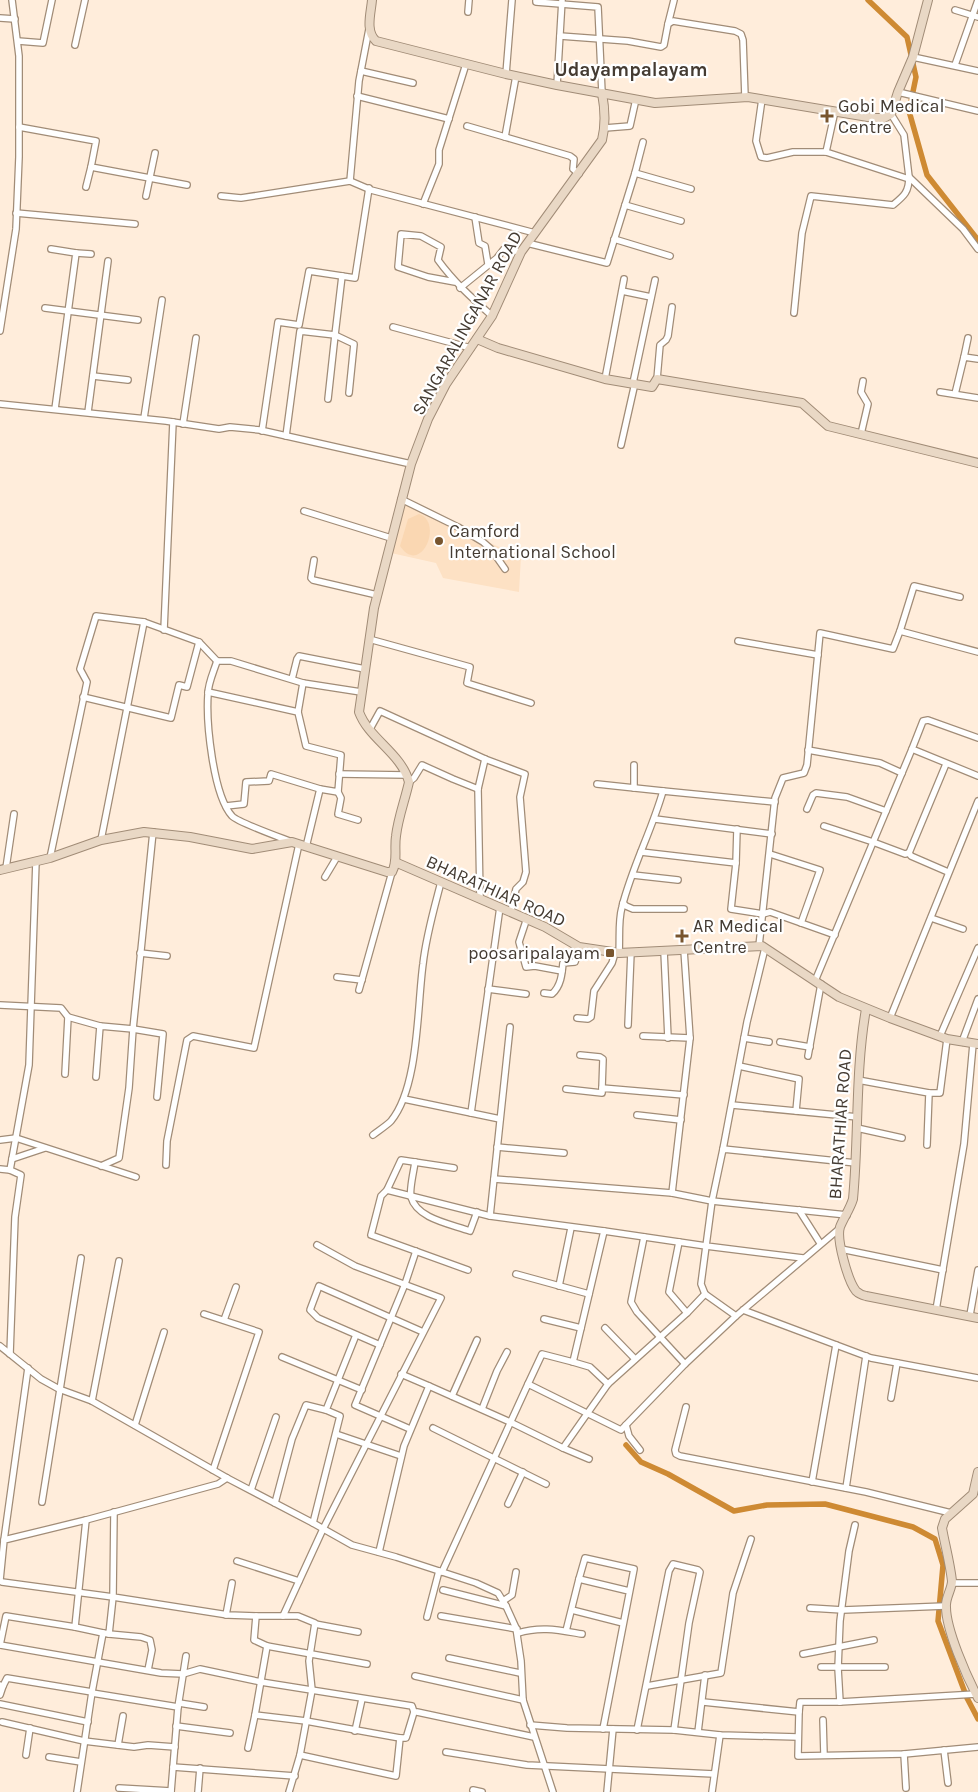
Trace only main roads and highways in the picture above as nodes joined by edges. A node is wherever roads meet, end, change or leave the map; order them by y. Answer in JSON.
{"nodes":[{"id":1,"x":372,"y":0,"type":"edge"},
{"id":2,"x":928,"y":0,"type":"edge"},
{"id":3,"x":602,"y":94,"type":"junction"},
{"id":4,"x":476,"y":339,"type":"junction"},
{"id":5,"x":978,"y":463,"type":"edge"},
{"id":6,"x":395,"y":862,"type":"junction"},
{"id":7,"x":3,"y":869,"type":"edge"},
{"id":8,"x":866,"y":1009,"type":"junction"},
{"id":9,"x":975,"y":1044,"type":"edge"},
{"id":10,"x":974,"y":1316,"type":"edge"},
{"id":11,"x":978,"y":1472,"type":"edge"},
{"id":12,"x":976,"y":1491,"type":"edge"},
{"id":13,"x":975,"y":1686,"type":"edge"},
{"id":14,"x":976,"y":1695,"type":"edge"}],
"edges":[{"from":1,"to":3,"type":"main road"},
{"from":2,"to":3,"type":"main road"},
{"from":3,"to":4,"type":"main road","name":"SANGARALINGANAR ROAD"},
{"from":4,"to":5,"type":"main road"},
{"from":4,"to":6,"type":"main road","name":"SANGARALINGANAR ROAD"},
{"from":6,"to":7,"type":"main road"},
{"from":6,"to":8,"type":"main road","name":"BHARATHIAR ROAD"},
{"from":8,"to":9,"type":"main road"},
{"from":8,"to":10,"type":"main road","name":"BHARATHIAR ROAD"},
{"from":11,"to":12,"type":"main road"},
{"from":12,"to":13,"type":"main road"},
{"from":13,"to":14,"type":"main road"}]}
